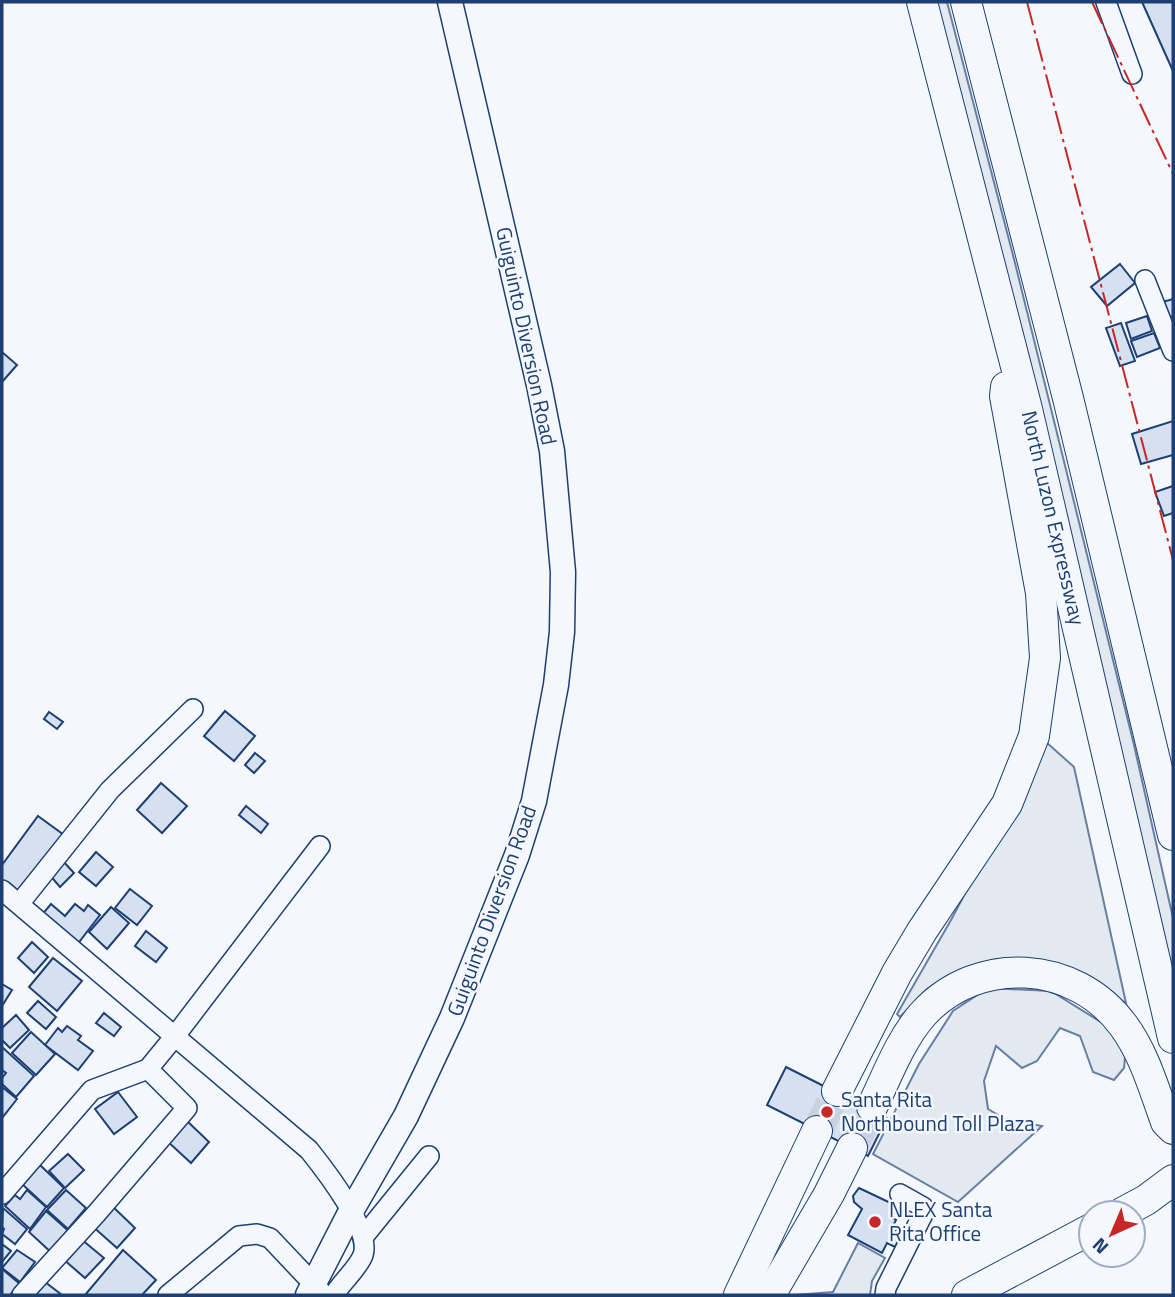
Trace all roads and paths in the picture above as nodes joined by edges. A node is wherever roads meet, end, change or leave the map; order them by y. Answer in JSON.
{"nodes":[{"id":1,"x":450,"y":2,"type":"edge"},
{"id":2,"x":922,"y":2,"type":"edge"},
{"id":3,"x":966,"y":2,"type":"edge"},
{"id":4,"x":1106,"y":2,"type":"edge"},
{"id":5,"x":1132,"y":74,"type":"dead end"},
{"id":6,"x":1145,"y":280,"type":"dead end"},
{"id":7,"x":1173,"y":351,"type":"edge"},
{"id":8,"x":1014,"y":353,"type":"junction"},
{"id":9,"x":193,"y":709,"type":"dead end"},
{"id":10,"x":1173,"y":835,"type":"edge"},
{"id":11,"x":320,"y":846,"type":"dead end"},
{"id":12,"x":2,"y":890,"type":"edge"},
{"id":13,"x":19,"y":904,"type":"junction"},
{"id":14,"x":175,"y":1036,"type":"junction"},
{"id":15,"x":1173,"y":1038,"type":"edge"},
{"id":16,"x":148,"y":1069,"type":"junction"},
{"id":17,"x":837,"y":1091,"type":"tunnel mouth"},
{"id":18,"x":872,"y":1107,"type":"tunnel mouth"},
{"id":19,"x":1173,"y":1129,"type":"edge"},
{"id":20,"x":817,"y":1131,"type":"tunnel mouth"},
{"id":21,"x":852,"y":1148,"type":"tunnel mouth"},
{"id":22,"x":429,"y":1156,"type":"dead end"},
{"id":23,"x":1173,"y":1180,"type":"edge"},
{"id":24,"x":2,"y":1194,"type":"edge"},
{"id":25,"x":900,"y":1194,"type":"dead end"},
{"id":26,"x":1144,"y":1199,"type":"edge"},
{"id":27,"x":351,"y":1213,"type":"junction"},
{"id":28,"x":363,"y":1236,"type":"junction"},
{"id":29,"x":1077,"y":1236,"type":"edge"},
{"id":30,"x":22,"y":1295,"type":"edge"},
{"id":31,"x":168,"y":1295,"type":"edge"},
{"id":32,"x":308,"y":1295,"type":"edge"},
{"id":33,"x":324,"y":1295,"type":"edge"},
{"id":34,"x":334,"y":1295,"type":"edge"},
{"id":35,"x":739,"y":1295,"type":"edge"},
{"id":36,"x":770,"y":1295,"type":"edge"},
{"id":37,"x":885,"y":1295,"type":"edge"},
{"id":38,"x":967,"y":1295,"type":"edge"}],
"edges":[{"from":1,"to":27,"type":"main road","name":"Guiguinto Diversion Road"},
{"from":2,"to":8,"type":"highway","name":"North Luzon Expressway"},
{"from":3,"to":10,"type":"highway","name":"North Luzon Expressway"},
{"from":4,"to":5,"type":"street"},
{"from":6,"to":7,"type":"street"},
{"from":8,"to":15,"type":"highway","name":"North Luzon Expressway"},
{"from":8,"to":17,"type":"highway"},
{"from":9,"to":13,"type":"street"},
{"from":11,"to":14,"type":"street"},
{"from":12,"to":13,"type":"street"},
{"from":13,"to":14,"type":"street"},
{"from":14,"to":16,"type":"street"},
{"from":14,"to":27,"type":"street"},
{"from":16,"to":24,"type":"street"},
{"from":16,"to":30,"type":"street"},
{"from":18,"to":19,"type":"highway"},
{"from":20,"to":35,"type":"highway"},
{"from":21,"to":36,"type":"highway"},
{"from":22,"to":28,"type":"street"},
{"from":23,"to":26,"type":"highway"},
{"from":25,"to":37,"type":"street"},
{"from":27,"to":28,"type":"street"},
{"from":27,"to":32,"type":"main road","name":"Guiguinto Diversion Road"},
{"from":28,"to":34,"type":"street"},
{"from":29,"to":38,"type":"highway"},
{"from":31,"to":33,"type":"street"}]}
